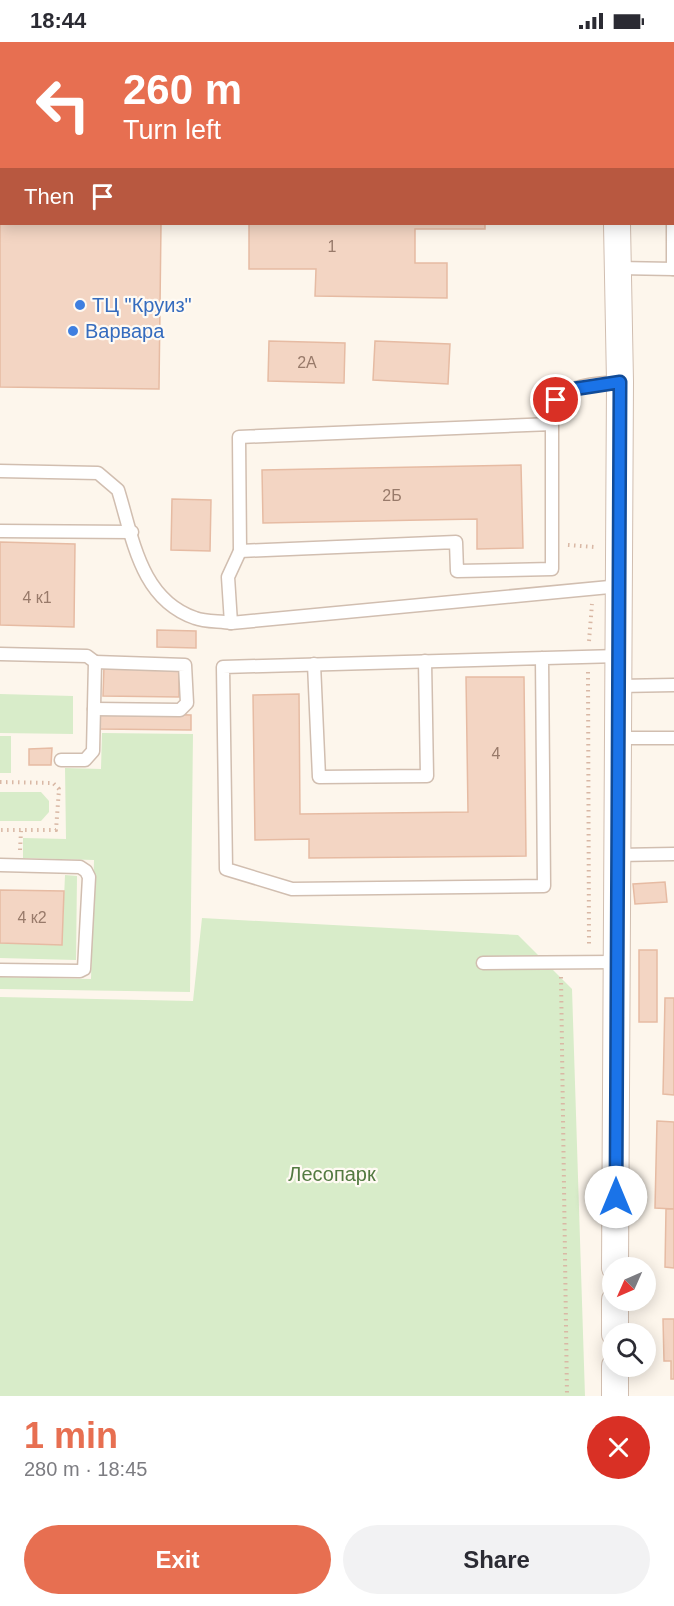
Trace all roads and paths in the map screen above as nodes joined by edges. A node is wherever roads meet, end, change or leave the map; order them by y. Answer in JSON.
{"nodes":[{"id":1,"x":618,"y":225,"type":"edge"},
{"id":2,"x":673,"y":225,"type":"edge"},
{"id":3,"x":618,"y":268,"type":"junction"},
{"id":4,"x":674,"y":269,"type":"edge"},
{"id":5,"x":620,"y":382,"type":"junction"},
{"id":6,"x":552,"y":424,"type":"junction"},
{"id":7,"x":0,"y":471,"type":"edge"},
{"id":8,"x":0,"y":531,"type":"edge"},
{"id":9,"x":132,"y":532,"type":"junction"},
{"id":10,"x":551,"y":544,"type":"junction"},
{"id":11,"x":594,"y":547,"type":"dead end"},
{"id":12,"x":240,"y":551,"type":"junction"},
{"id":13,"x":620,"y":586,"type":"junction"},
{"id":14,"x":592,"y":604,"type":"dead end"},
{"id":15,"x":231,"y":623,"type":"junction"},
{"id":16,"x":0,"y":654,"type":"edge"},
{"id":17,"x":588,"y":656,"type":"junction"},
{"id":18,"x":619,"y":656,"type":"junction"},
{"id":19,"x":542,"y":658,"type":"junction"},
{"id":20,"x":425,"y":661,"type":"junction"},
{"id":21,"x":94,"y":662,"type":"junction"},
{"id":22,"x":314,"y":664,"type":"junction"},
{"id":23,"x":674,"y":685,"type":"edge"},
{"id":24,"x":619,"y":686,"type":"junction"},
{"id":25,"x":94,"y":709,"type":"junction"},
{"id":26,"x":619,"y":738,"type":"junction"},
{"id":27,"x":674,"y":738,"type":"edge"},
{"id":28,"x":61,"y":760,"type":"dead end"},
{"id":29,"x":0,"y":782,"type":"edge"},
{"id":30,"x":0,"y":830,"type":"edge"},
{"id":31,"x":674,"y":854,"type":"edge"},
{"id":32,"x":618,"y":855,"type":"junction"},
{"id":33,"x":0,"y":865,"type":"edge"},
{"id":34,"x":617,"y":962,"type":"junction"},
{"id":35,"x":483,"y":963,"type":"dead end"},
{"id":36,"x":560,"y":963,"type":"junction"},
{"id":37,"x":590,"y":963,"type":"junction"},
{"id":38,"x":0,"y":970,"type":"edge"},
{"id":39,"x":615,"y":1257,"type":"edge"},
{"id":40,"x":615,"y":1377,"type":"edge"},
{"id":41,"x":567,"y":1396,"type":"edge"},
{"id":42,"x":615,"y":1396,"type":"edge"}],
"edges":[{"from":1,"to":3,"type":"street"},
{"from":2,"to":4,"type":"lane"},
{"from":3,"to":4,"type":"lane"},
{"from":3,"to":5,"type":"street"},
{"from":5,"to":6,"type":"lane"},
{"from":5,"to":13,"type":"street"},
{"from":6,"to":10,"type":"lane"},
{"from":6,"to":12,"type":"lane"},
{"from":7,"to":9,"type":"lane"},
{"from":8,"to":9,"type":"lane"},
{"from":9,"to":15,"type":"lane"},
{"from":10,"to":11,"type":"path"},
{"from":10,"to":12,"type":"lane"},
{"from":12,"to":15,"type":"lane"},
{"from":13,"to":15,"type":"lane"},
{"from":13,"to":18,"type":"street"},
{"from":14,"to":17,"type":"path"},
{"from":16,"to":21,"type":"lane"},
{"from":17,"to":18,"type":"lane"},
{"from":17,"to":19,"type":"lane"},
{"from":17,"to":37,"type":"path"},
{"from":18,"to":24,"type":"street"},
{"from":19,"to":20,"type":"lane"},
{"from":19,"to":22,"type":"lane"},
{"from":20,"to":22,"type":"lane"},
{"from":20,"to":22,"type":"lane"},
{"from":21,"to":25,"type":"lane"},
{"from":21,"to":25,"type":"lane"},
{"from":23,"to":24,"type":"lane"},
{"from":24,"to":26,"type":"street"},
{"from":25,"to":28,"type":"lane"},
{"from":26,"to":27,"type":"lane"},
{"from":26,"to":32,"type":"street"},
{"from":29,"to":30,"type":"path"},
{"from":31,"to":32,"type":"lane"},
{"from":32,"to":34,"type":"street"},
{"from":33,"to":38,"type":"lane"},
{"from":34,"to":37,"type":"lane"},
{"from":34,"to":39,"type":"street"},
{"from":35,"to":36,"type":"lane"},
{"from":36,"to":37,"type":"lane"},
{"from":36,"to":41,"type":"path"},
{"from":40,"to":42,"type":"street"}]}
